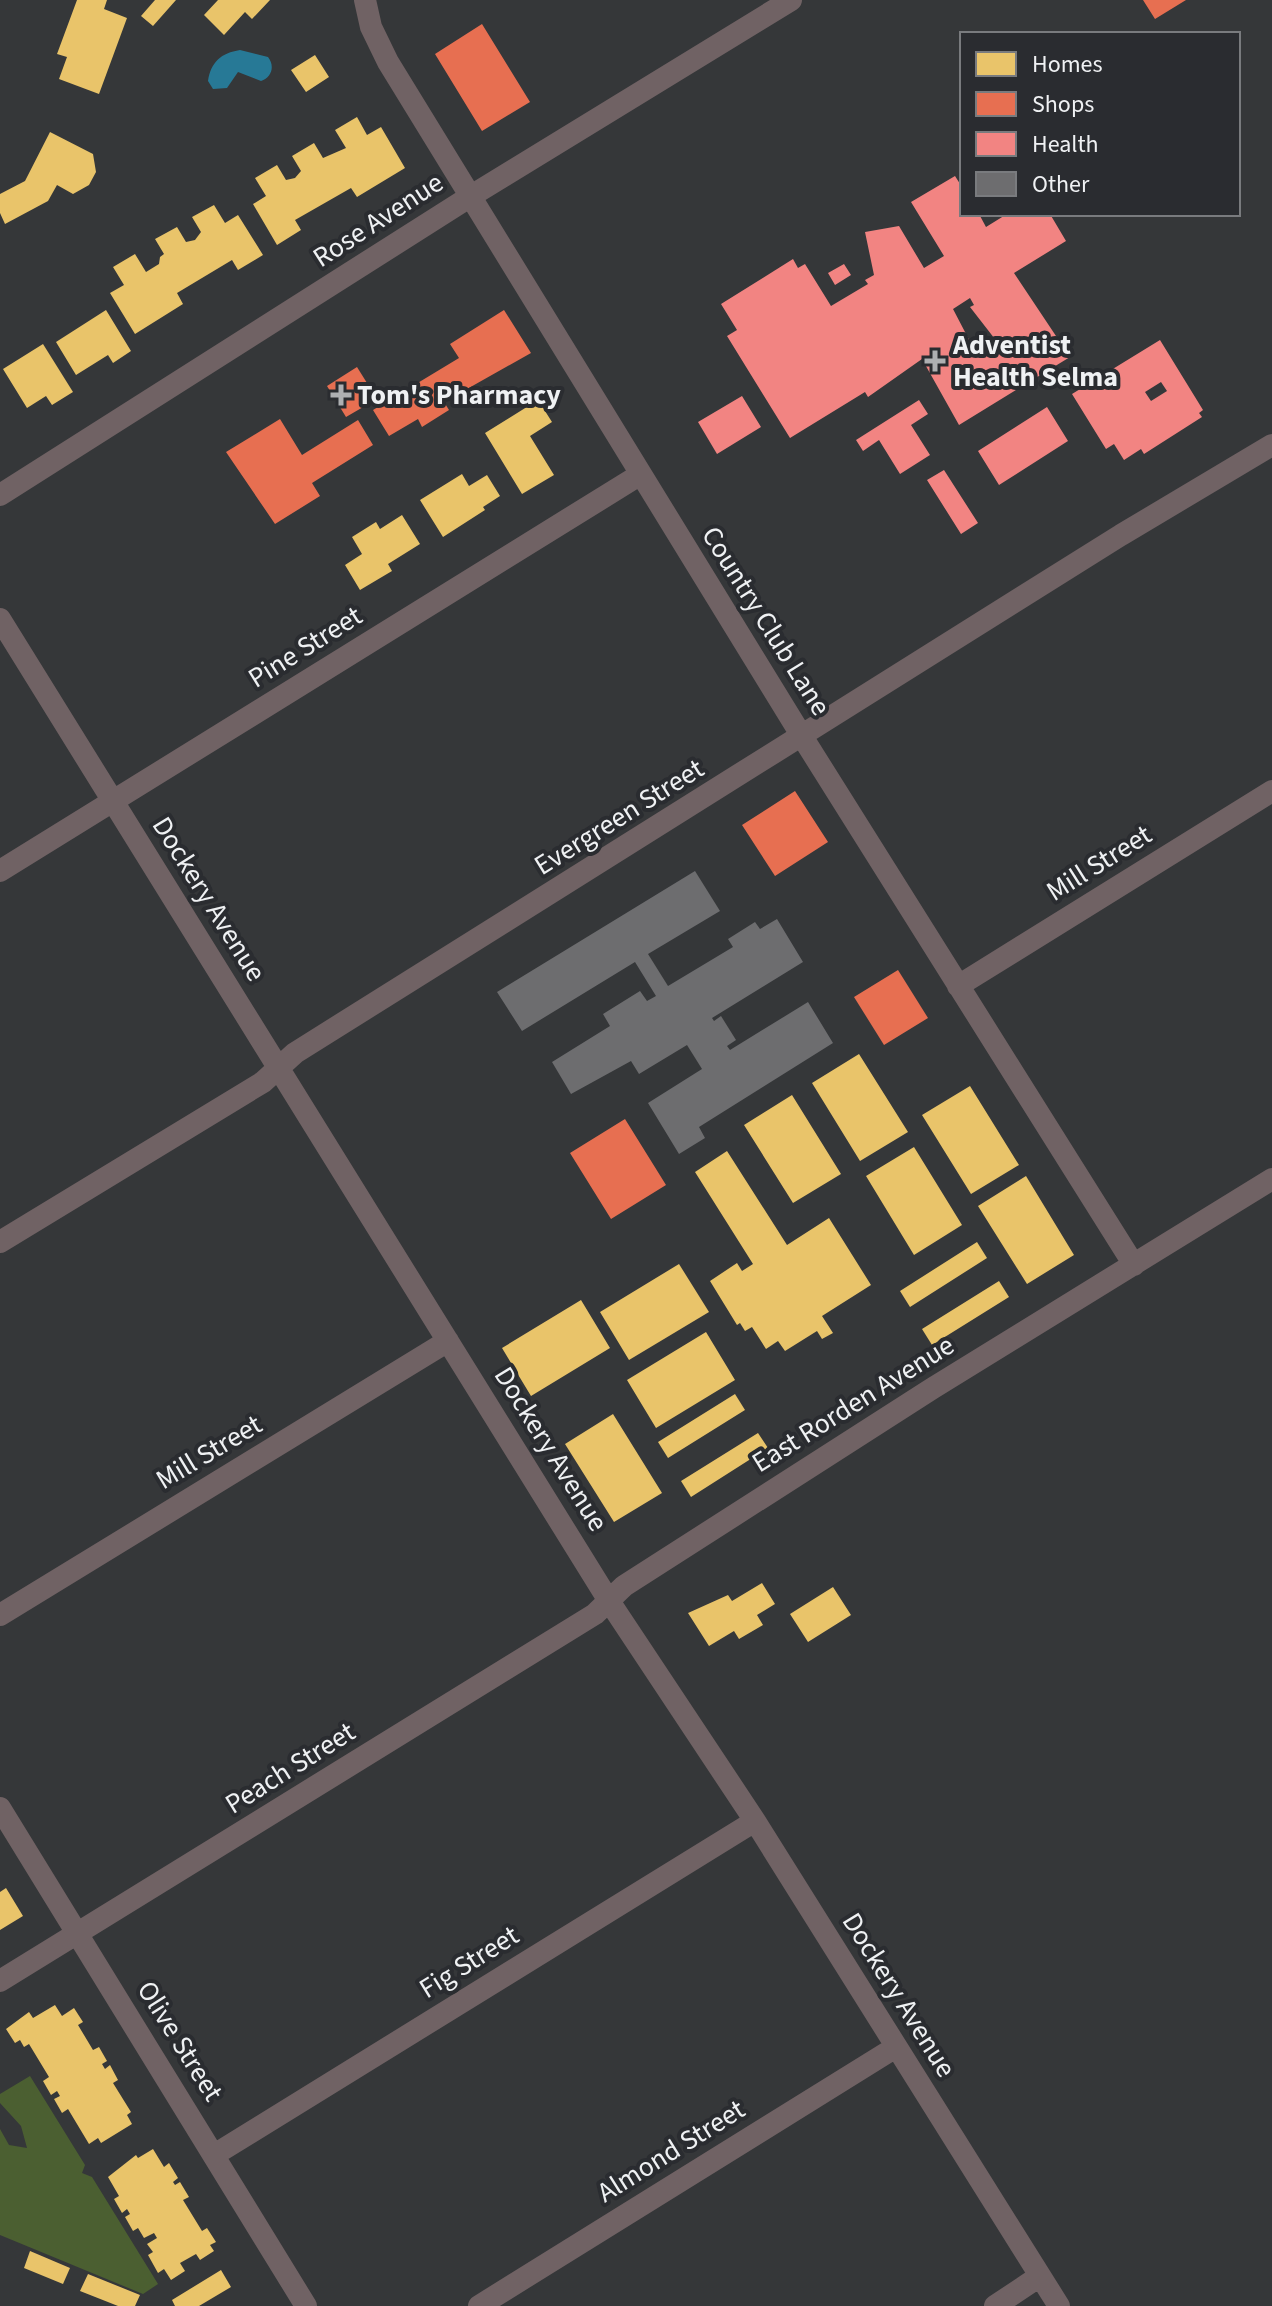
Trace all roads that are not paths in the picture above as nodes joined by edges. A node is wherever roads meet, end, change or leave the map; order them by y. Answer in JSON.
{"nodes":[{"id":1,"x":365,"y":0,"type":"edge"},
{"id":2,"x":791,"y":0,"type":"edge"},
{"id":3,"x":471,"y":196,"type":"junction"},
{"id":4,"x":1272,"y":445,"type":"edge"},
{"id":5,"x":641,"y":474,"type":"junction"},
{"id":6,"x":0,"y":495,"type":"edge"},
{"id":7,"x":0,"y":619,"type":"edge"},
{"id":8,"x":803,"y":738,"type":"junction"},
{"id":9,"x":1272,"y":791,"type":"edge"},
{"id":10,"x":113,"y":802,"type":"junction"},
{"id":11,"x":0,"y":871,"type":"edge"},
{"id":12,"x":958,"y":986,"type":"junction"},
{"id":13,"x":279,"y":1068,"type":"junction"},
{"id":14,"x":1272,"y":1179,"type":"edge"},
{"id":15,"x":0,"y":1242,"type":"edge"},
{"id":16,"x":1134,"y":1265,"type":"junction"},
{"id":17,"x":448,"y":1341,"type":"junction"},
{"id":18,"x":609,"y":1601,"type":"junction"},
{"id":19,"x":0,"y":1615,"type":"edge"},
{"id":20,"x":0,"y":1808,"type":"edge"},
{"id":21,"x":755,"y":1821,"type":"junction"},
{"id":22,"x":79,"y":1934,"type":"junction"},
{"id":23,"x":0,"y":1981,"type":"edge"},
{"id":24,"x":896,"y":2047,"type":"junction"},
{"id":25,"x":214,"y":2155,"type":"junction"},
{"id":26,"x":1040,"y":2276,"type":"junction"},
{"id":27,"x":306,"y":2306,"type":"edge"},
{"id":28,"x":479,"y":2306,"type":"edge"},
{"id":29,"x":995,"y":2306,"type":"edge"},
{"id":30,"x":1059,"y":2306,"type":"edge"}],
"edges":[{"from":1,"to":3,"type":"street","name":"Country Club Lane"},
{"from":2,"to":3,"type":"street","name":"Rose Avenue"},
{"from":3,"to":5,"type":"street","name":"Country Club Lane"},
{"from":3,"to":6,"type":"street","name":"Rose Avenue"},
{"from":4,"to":8,"type":"street","name":"Evergreen Street"},
{"from":5,"to":8,"type":"street","name":"Country Club Lane"},
{"from":5,"to":10,"type":"street","name":"Pine Street"},
{"from":7,"to":10,"type":"street","name":"Dockery Avenue"},
{"from":8,"to":12,"type":"street","name":"Country Club Lane"},
{"from":8,"to":13,"type":"street","name":"Evergreen Street"},
{"from":9,"to":12,"type":"street","name":"Mill Street"},
{"from":10,"to":11,"type":"street","name":"Pine Street"},
{"from":10,"to":13,"type":"street","name":"Dockery Avenue"},
{"from":12,"to":16,"type":"street","name":"Country Club Lane"},
{"from":13,"to":15,"type":"street","name":"Evergreen Street"},
{"from":13,"to":17,"type":"street","name":"Dockery Avenue"},
{"from":14,"to":16,"type":"street","name":"East Rorden Avenue"},
{"from":16,"to":18,"type":"street","name":"East Rorden Avenue"},
{"from":17,"to":18,"type":"street","name":"Dockery Avenue"},
{"from":17,"to":19,"type":"street","name":"Mill Street"},
{"from":18,"to":21,"type":"street","name":"Dockery Avenue"},
{"from":18,"to":22,"type":"street","name":"Peach Street"},
{"from":20,"to":22,"type":"street","name":"Olive Street"},
{"from":21,"to":24,"type":"street","name":"Dockery Avenue"},
{"from":21,"to":25,"type":"street","name":"Fig Street"},
{"from":22,"to":23,"type":"street","name":"Peach Street"},
{"from":22,"to":25,"type":"street","name":"Olive Street"},
{"from":24,"to":26,"type":"street","name":"Dockery Avenue"},
{"from":24,"to":28,"type":"street","name":"Almond Street"},
{"from":25,"to":27,"type":"street","name":"Olive Street"},
{"from":26,"to":29,"type":"street"},
{"from":26,"to":30,"type":"street","name":"Dockery Avenue"}]}
